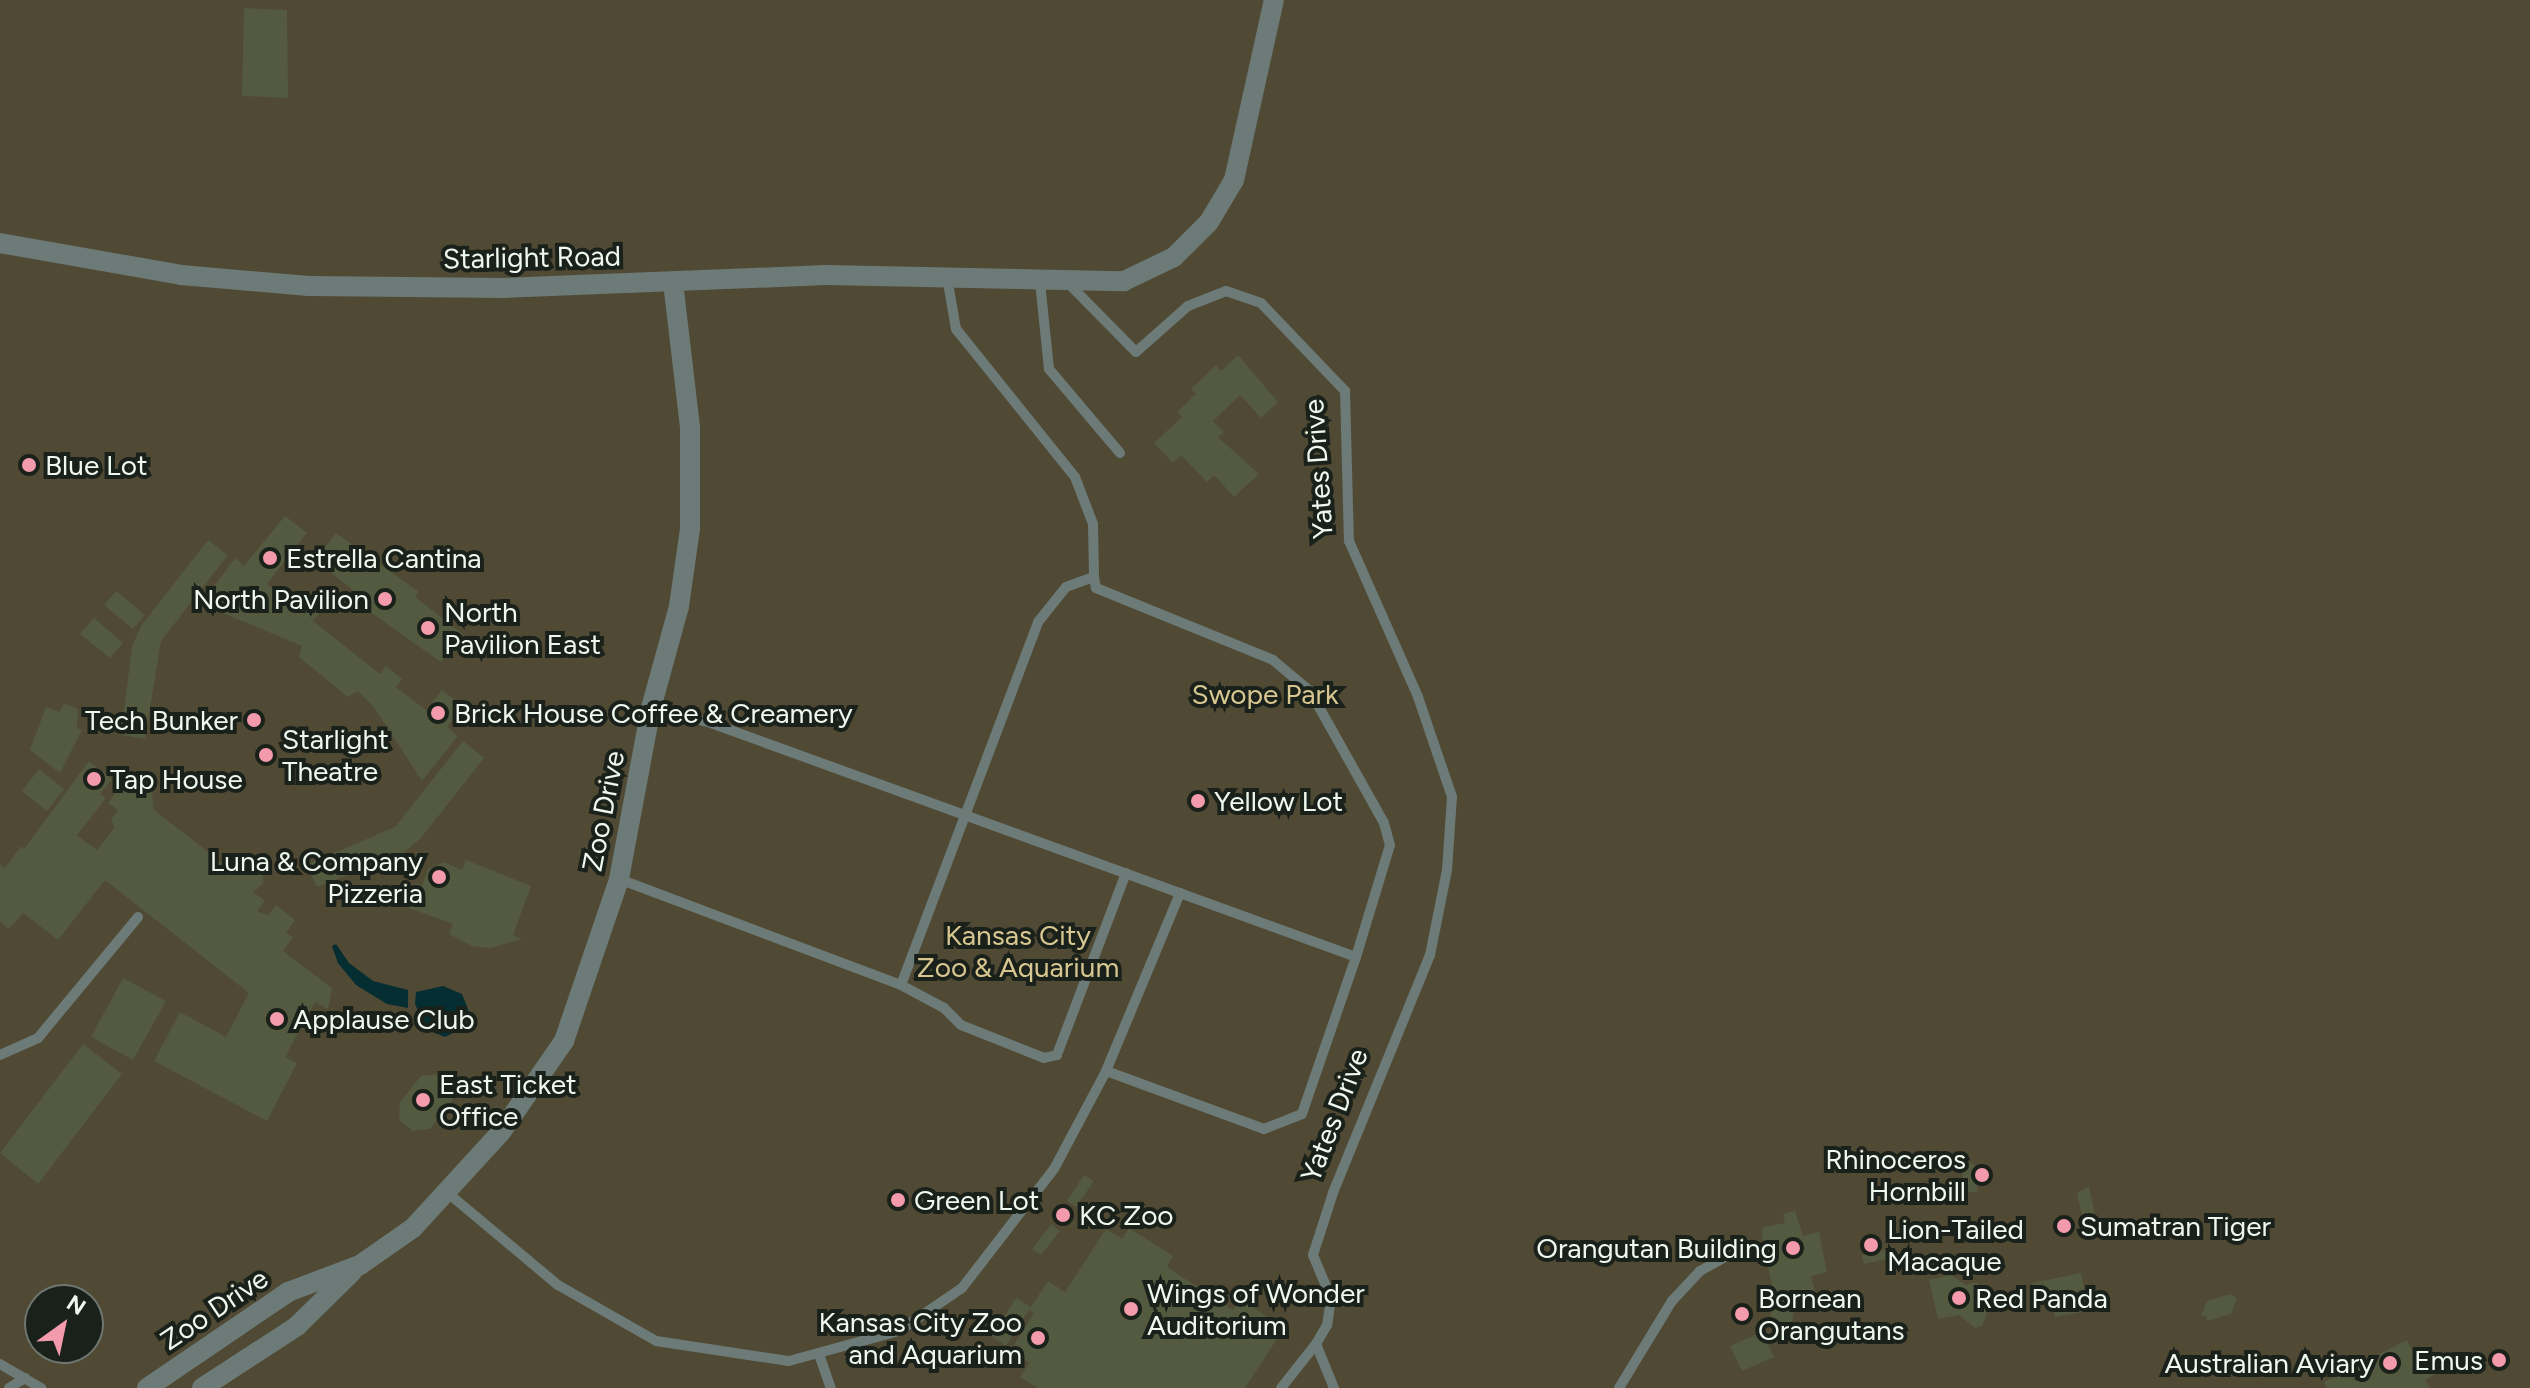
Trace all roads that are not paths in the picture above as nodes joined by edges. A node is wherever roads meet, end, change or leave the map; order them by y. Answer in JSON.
{"nodes":[{"id":1,"x":1274,"y":0,"type":"edge"},
{"id":2,"x":0,"y":243,"type":"edge"},
{"id":3,"x":947,"y":277,"type":"junction"},
{"id":4,"x":673,"y":282,"type":"junction"},
{"id":5,"x":1040,"y":282,"type":"junction"},
{"id":6,"x":1069,"y":284,"type":"junction"},
{"id":7,"x":1120,"y":453,"type":"dead end"},
{"id":8,"x":1094,"y":577,"type":"junction"},
{"id":9,"x":651,"y":708,"type":"junction"},
{"id":10,"x":965,"y":815,"type":"junction"},
{"id":11,"x":1126,"y":873,"type":"junction"},
{"id":12,"x":619,"y":879,"type":"junction"},
{"id":13,"x":1180,"y":893,"type":"junction"},
{"id":14,"x":138,"y":917,"type":"dead end"},
{"id":15,"x":1356,"y":957,"type":"junction"},
{"id":16,"x":901,"y":985,"type":"junction"},
{"id":17,"x":0,"y":1055,"type":"edge"},
{"id":18,"x":1106,"y":1071,"type":"junction"},
{"id":19,"x":449,"y":1194,"type":"junction"},
{"id":20,"x":1754,"y":1249,"type":"dead end"},
{"id":21,"x":360,"y":1265,"type":"junction"},
{"id":22,"x":1316,"y":1344,"type":"junction"},
{"id":23,"x":819,"y":1354,"type":"junction"},
{"id":24,"x":0,"y":1364,"type":"edge"},
{"id":25,"x":25,"y":1378,"type":"junction"},
{"id":26,"x":9,"y":1388,"type":"edge"},
{"id":27,"x":41,"y":1388,"type":"edge"},
{"id":28,"x":147,"y":1388,"type":"edge"},
{"id":29,"x":202,"y":1388,"type":"edge"},
{"id":30,"x":831,"y":1388,"type":"edge"},
{"id":31,"x":1281,"y":1388,"type":"edge"},
{"id":32,"x":1334,"y":1388,"type":"edge"},
{"id":33,"x":1619,"y":1388,"type":"edge"}],
"edges":[{"from":1,"to":6,"type":"street"},
{"from":2,"to":4,"type":"street","name":"Starlight Road"},
{"from":3,"to":4,"type":"street","name":"Starlight Road"},
{"from":3,"to":5,"type":"street","name":"Starlight Road"},
{"from":3,"to":8,"type":"lane"},
{"from":4,"to":9,"type":"street","name":"Zoo Drive"},
{"from":5,"to":6,"type":"street","name":"Starlight Road"},
{"from":5,"to":7,"type":"lane"},
{"from":6,"to":22,"type":"lane","name":"Yates Drive"},
{"from":8,"to":10,"type":"lane"},
{"from":8,"to":15,"type":"lane"},
{"from":9,"to":10,"type":"lane"},
{"from":9,"to":12,"type":"street","name":"Zoo Drive"},
{"from":10,"to":11,"type":"lane"},
{"from":10,"to":16,"type":"lane"},
{"from":11,"to":13,"type":"lane"},
{"from":11,"to":16,"type":"lane"},
{"from":12,"to":16,"type":"lane"},
{"from":12,"to":19,"type":"street","name":"Zoo Drive"},
{"from":13,"to":15,"type":"lane"},
{"from":13,"to":18,"type":"lane"},
{"from":14,"to":17,"type":"lane"},
{"from":15,"to":18,"type":"lane"},
{"from":18,"to":23,"type":"lane"},
{"from":19,"to":21,"type":"street","name":"Zoo Drive"},
{"from":19,"to":23,"type":"lane"},
{"from":20,"to":33,"type":"lane"},
{"from":21,"to":28,"type":"street","name":"Zoo Drive"},
{"from":21,"to":29,"type":"street","name":"Zoo Drive"},
{"from":22,"to":31,"type":"lane"},
{"from":22,"to":32,"type":"lane"},
{"from":23,"to":30,"type":"lane"},
{"from":24,"to":25,"type":"lane"},
{"from":25,"to":26,"type":"lane"},
{"from":25,"to":27,"type":"lane"}]}
